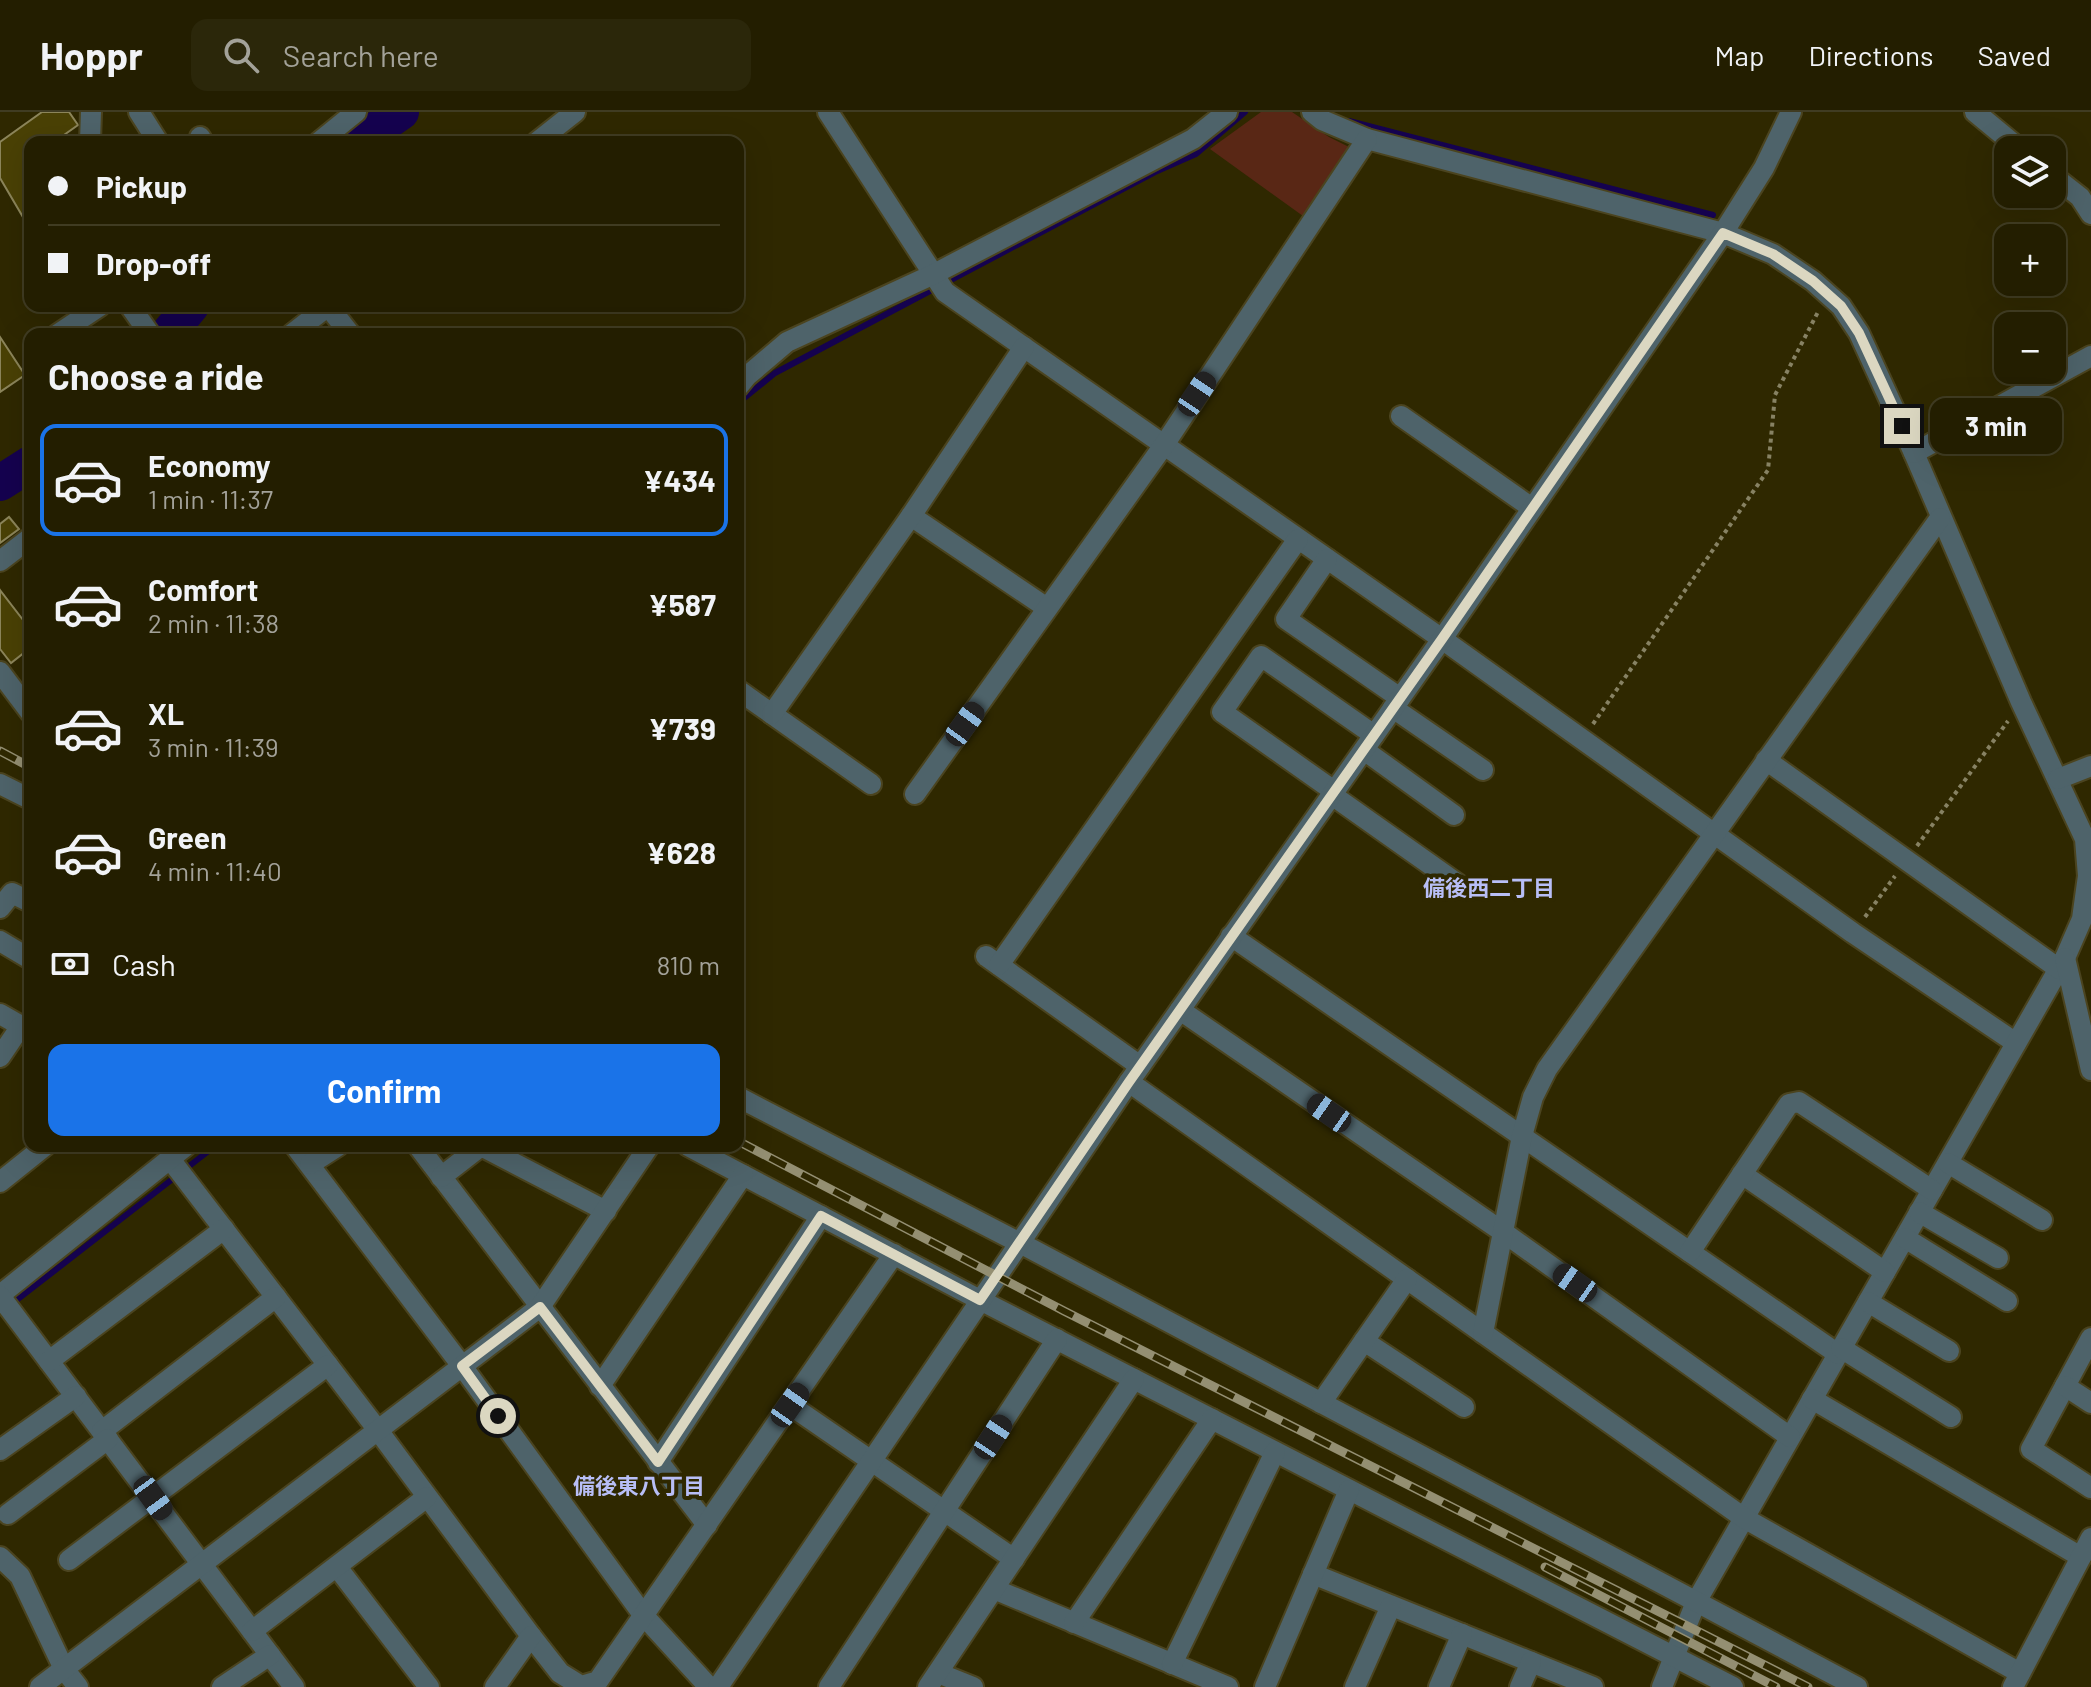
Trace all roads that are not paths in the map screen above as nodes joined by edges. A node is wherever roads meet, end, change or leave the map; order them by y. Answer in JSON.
{"nodes":[{"id":1,"x":91,"y":112,"type":"edge"},
{"id":2,"x":139,"y":112,"type":"edge"},
{"id":3,"x":356,"y":112,"type":"edge"},
{"id":4,"x":575,"y":112,"type":"edge"},
{"id":5,"x":828,"y":112,"type":"edge"},
{"id":6,"x":1227,"y":112,"type":"edge"},
{"id":7,"x":1312,"y":112,"type":"edge"},
{"id":8,"x":1791,"y":112,"type":"edge"},
{"id":9,"x":1975,"y":112,"type":"edge"},
{"id":10,"x":90,"y":136,"type":"edge"},
{"id":11,"x":154,"y":136,"type":"edge"},
{"id":12,"x":326,"y":136,"type":"edge"},
{"id":13,"x":545,"y":136,"type":"edge"},
{"id":14,"x":2004,"y":136,"type":"edge"},
{"id":15,"x":1367,"y":139,"type":"junction"},
{"id":16,"x":2066,"y":185,"type":"edge"},
{"id":17,"x":2087,"y":201,"type":"edge"},
{"id":18,"x":1723,"y":233,"type":"junction"},
{"id":19,"x":934,"y":274,"type":"junction"},
{"id":20,"x":91,"y":312,"type":"edge"},
{"id":21,"x":320,"y":312,"type":"edge"},
{"id":22,"x":333,"y":312,"type":"edge"},
{"id":23,"x":67,"y":328,"type":"edge"},
{"id":24,"x":300,"y":328,"type":"edge"},
{"id":25,"x":345,"y":328,"type":"edge"},
{"id":26,"x":1024,"y":347,"type":"junction"},
{"id":27,"x":2091,"y":356,"type":"edge"},
{"id":28,"x":744,"y":380,"type":"edge"},
{"id":29,"x":1401,"y":416,"type":"dead end"},
{"id":30,"x":1164,"y":445,"type":"junction"},
{"id":31,"x":1914,"y":453,"type":"junction"},
{"id":32,"x":1532,"y":508,"type":"junction"},
{"id":33,"x":911,"y":516,"type":"junction"},
{"id":34,"x":1940,"y":518,"type":"junction"},
{"id":35,"x":1298,"y":539,"type":"junction"},
{"id":36,"x":24,"y":543,"type":"edge"},
{"id":37,"x":1327,"y":559,"type":"junction"},
{"id":38,"x":0,"y":561,"type":"edge"},
{"id":39,"x":1047,"y":608,"type":"junction"},
{"id":40,"x":1442,"y":639,"type":"junction"},
{"id":41,"x":0,"y":672,"type":"edge"},
{"id":42,"x":744,"y":694,"type":"edge"},
{"id":43,"x":1397,"y":703,"type":"junction"},
{"id":44,"x":24,"y":704,"type":"edge"},
{"id":45,"x":772,"y":714,"type":"junction"},
{"id":46,"x":1369,"y":742,"type":"junction"},
{"id":47,"x":1766,"y":760,"type":"junction"},
{"id":48,"x":2091,"y":766,"type":"edge"},
{"id":49,"x":1483,"y":770,"type":"dead end"},
{"id":50,"x":2058,"y":779,"type":"junction"},
{"id":51,"x":0,"y":784,"type":"edge"},
{"id":52,"x":871,"y":784,"type":"dead end"},
{"id":53,"x":1333,"y":793,"type":"junction"},
{"id":54,"x":915,"y":794,"type":"dead end"},
{"id":55,"x":24,"y":796,"type":"edge"},
{"id":56,"x":1454,"y":815,"type":"dead end"},
{"id":57,"x":1715,"y":834,"type":"junction"},
{"id":58,"x":1462,"y":887,"type":"dead end"},
{"id":59,"x":24,"y":899,"type":"edge"},
{"id":60,"x":0,"y":908,"type":"edge"},
{"id":61,"x":1231,"y":936,"type":"junction"},
{"id":62,"x":0,"y":941,"type":"edge"},
{"id":63,"x":24,"y":955,"type":"edge"},
{"id":64,"x":2062,"y":964,"type":"junction"},
{"id":65,"x":1180,"y":1010,"type":"junction"},
{"id":66,"x":2084,"y":1012,"type":"edge"},
{"id":67,"x":0,"y":1014,"type":"edge"},
{"id":68,"x":24,"y":1027,"type":"edge"},
{"id":69,"x":24,"y":1029,"type":"edge"},
{"id":70,"x":2016,"y":1043,"type":"junction"},
{"id":71,"x":0,"y":1057,"type":"edge"},
{"id":72,"x":2091,"y":1070,"type":"edge"},
{"id":73,"x":1135,"y":1074,"type":"junction"},
{"id":74,"x":744,"y":1100,"type":"edge"},
{"id":75,"x":1522,"y":1136,"type":"junction"},
{"id":76,"x":38,"y":1152,"type":"edge"},
{"id":77,"x":178,"y":1152,"type":"edge"},
{"id":78,"x":300,"y":1152,"type":"edge"},
{"id":79,"x":329,"y":1152,"type":"edge"},
{"id":80,"x":422,"y":1152,"type":"edge"},
{"id":81,"x":473,"y":1152,"type":"edge"},
{"id":82,"x":493,"y":1152,"type":"edge"},
{"id":83,"x":645,"y":1152,"type":"edge"},
{"id":84,"x":699,"y":1152,"type":"edge"},
{"id":85,"x":1948,"y":1163,"type":"junction"},
{"id":86,"x":310,"y":1164,"type":"junction"},
{"id":87,"x":1742,"y":1174,"type":"junction"},
{"id":88,"x":743,"y":1175,"type":"junction"},
{"id":89,"x":441,"y":1177,"type":"junction"},
{"id":90,"x":0,"y":1182,"type":"edge"},
{"id":91,"x":1932,"y":1190,"type":"junction"},
{"id":92,"x":606,"y":1211,"type":"junction"},
{"id":93,"x":1919,"y":1212,"type":"junction"},
{"id":94,"x":821,"y":1216,"type":"junction"},
{"id":95,"x":2042,"y":1220,"type":"dead end"},
{"id":96,"x":224,"y":1229,"type":"junction"},
{"id":97,"x":1503,"y":1232,"type":"junction"},
{"id":98,"x":1905,"y":1238,"type":"junction"},
{"id":99,"x":1020,"y":1243,"type":"junction"},
{"id":100,"x":1690,"y":1252,"type":"junction"},
{"id":101,"x":894,"y":1254,"type":"junction"},
{"id":102,"x":1998,"y":1258,"type":"dead end"},
{"id":103,"x":1885,"y":1272,"type":"junction"},
{"id":104,"x":1407,"y":1279,"type":"junction"},
{"id":105,"x":0,"y":1295,"type":"edge"},
{"id":106,"x":276,"y":1297,"type":"junction"},
{"id":107,"x":980,"y":1300,"type":"junction"},
{"id":108,"x":2007,"y":1301,"type":"dead end"},
{"id":109,"x":1868,"y":1302,"type":"junction"},
{"id":110,"x":540,"y":1307,"type":"junction"},
{"id":111,"x":1483,"y":1333,"type":"junction"},
{"id":112,"x":2091,"y":1338,"type":"edge"},
{"id":113,"x":1057,"y":1339,"type":"junction"},
{"id":114,"x":1364,"y":1341,"type":"junction"},
{"id":115,"x":1840,"y":1351,"type":"junction"},
{"id":116,"x":1949,"y":1351,"type":"dead end"},
{"id":117,"x":49,"y":1361,"type":"junction"},
{"id":118,"x":328,"y":1365,"type":"junction"},
{"id":119,"x":462,"y":1366,"type":"junction"},
{"id":120,"x":1134,"y":1379,"type":"junction"},
{"id":121,"x":600,"y":1386,"type":"junction"},
{"id":122,"x":2065,"y":1386,"type":"junction"},
{"id":123,"x":76,"y":1396,"type":"junction"},
{"id":124,"x":1812,"y":1399,"type":"junction"},
{"id":125,"x":1321,"y":1403,"type":"junction"},
{"id":126,"x":2091,"y":1403,"type":"edge"},
{"id":127,"x":790,"y":1405,"type":"junction"},
{"id":128,"x":1464,"y":1407,"type":"dead end"},
{"id":129,"x":1951,"y":1417,"type":"dead end"},
{"id":130,"x":1212,"y":1419,"type":"junction"},
{"id":131,"x":377,"y":1429,"type":"junction"},
{"id":132,"x":105,"y":1435,"type":"junction"},
{"id":133,"x":1790,"y":1437,"type":"junction"},
{"id":134,"x":0,"y":1450,"type":"edge"},
{"id":135,"x":1275,"y":1452,"type":"junction"},
{"id":136,"x":872,"y":1459,"type":"junction"},
{"id":137,"x":658,"y":1462,"type":"junction"},
{"id":138,"x":2091,"y":1488,"type":"edge"},
{"id":139,"x":1349,"y":1490,"type":"junction"},
{"id":140,"x":427,"y":1497,"type":"junction"},
{"id":141,"x":153,"y":1498,"type":"junction"},
{"id":142,"x":945,"y":1510,"type":"junction"},
{"id":143,"x":8,"y":1514,"type":"dead end"},
{"id":144,"x":1744,"y":1518,"type":"junction"},
{"id":145,"x":707,"y":1525,"type":"junction"},
{"id":146,"x":2086,"y":1547,"type":"edge"},
{"id":147,"x":0,"y":1557,"type":"edge"},
{"id":148,"x":1014,"y":1559,"type":"junction"},
{"id":149,"x":69,"y":1560,"type":"dead end"},
{"id":150,"x":202,"y":1565,"type":"junction"},
{"id":151,"x":337,"y":1567,"type":"junction"},
{"id":152,"x":1313,"y":1574,"type":"junction"},
{"id":153,"x":994,"y":1589,"type":"junction"},
{"id":154,"x":1696,"y":1602,"type":"junction"},
{"id":155,"x":1391,"y":1606,"type":"junction"},
{"id":156,"x":644,"y":1616,"type":"junction"},
{"id":157,"x":1074,"y":1623,"type":"junction"},
{"id":158,"x":252,"y":1631,"type":"junction"},
{"id":159,"x":1462,"y":1634,"type":"junction"},
{"id":160,"x":531,"y":1636,"type":"junction"},
{"id":161,"x":270,"y":1655,"type":"junction"},
{"id":162,"x":1674,"y":1657,"type":"junction"},
{"id":163,"x":1531,"y":1662,"type":"junction"},
{"id":164,"x":1172,"y":1664,"type":"junction"},
{"id":165,"x":64,"y":1669,"type":"junction"},
{"id":166,"x":933,"y":1680,"type":"edge"},
{"id":167,"x":2016,"y":1680,"type":"edge"},
{"id":168,"x":40,"y":1687,"type":"edge"},
{"id":169,"x":78,"y":1687,"type":"edge"},
{"id":170,"x":222,"y":1687,"type":"edge"},
{"id":171,"x":294,"y":1687,"type":"edge"},
{"id":172,"x":429,"y":1687,"type":"edge"},
{"id":173,"x":495,"y":1687,"type":"edge"},
{"id":174,"x":709,"y":1687,"type":"edge"},
{"id":175,"x":718,"y":1687,"type":"edge"},
{"id":176,"x":829,"y":1687,"type":"edge"},
{"id":177,"x":973,"y":1687,"type":"edge"},
{"id":178,"x":1228,"y":1687,"type":"edge"},
{"id":179,"x":1265,"y":1687,"type":"edge"},
{"id":180,"x":1355,"y":1687,"type":"edge"},
{"id":181,"x":1439,"y":1687,"type":"edge"},
{"id":182,"x":1520,"y":1687,"type":"edge"},
{"id":183,"x":1593,"y":1687,"type":"edge"},
{"id":184,"x":1662,"y":1687,"type":"edge"},
{"id":185,"x":1733,"y":1687,"type":"edge"},
{"id":186,"x":1857,"y":1687,"type":"edge"}],
"edges":[{"from":1,"to":10,"type":"street"},
{"from":2,"to":11,"type":"street"},
{"from":3,"to":12,"type":"street"},
{"from":4,"to":13,"type":"street"},
{"from":5,"to":19,"type":"street"},
{"from":6,"to":19,"type":"street"},
{"from":7,"to":15,"type":"street"},
{"from":8,"to":18,"type":"street"},
{"from":9,"to":14,"type":"street"},
{"from":15,"to":18,"type":"street"},
{"from":15,"to":30,"type":"street"},
{"from":16,"to":17,"type":"street"},
{"from":18,"to":31,"type":"street"},
{"from":18,"to":32,"type":"street"},
{"from":19,"to":26,"type":"street"},
{"from":19,"to":28,"type":"street"},
{"from":20,"to":23,"type":"street"},
{"from":21,"to":24,"type":"street"},
{"from":22,"to":25,"type":"street"},
{"from":26,"to":30,"type":"street"},
{"from":26,"to":33,"type":"street"},
{"from":27,"to":31,"type":"street"},
{"from":29,"to":32,"type":"street"},
{"from":30,"to":35,"type":"street"},
{"from":30,"to":39,"type":"street"},
{"from":31,"to":34,"type":"street"},
{"from":32,"to":40,"type":"street"},
{"from":33,"to":39,"type":"street"},
{"from":33,"to":45,"type":"street"},
{"from":34,"to":47,"type":"street"},
{"from":34,"to":50,"type":"street"},
{"from":35,"to":37,"type":"street"},
{"from":35,"to":73,"type":"street"},
{"from":36,"to":38,"type":"street"},
{"from":37,"to":40,"type":"street"},
{"from":37,"to":43,"type":"street"},
{"from":39,"to":54,"type":"street"},
{"from":40,"to":43,"type":"street"},
{"from":40,"to":57,"type":"street"},
{"from":41,"to":44,"type":"street"},
{"from":42,"to":45,"type":"street"},
{"from":43,"to":46,"type":"street"},
{"from":43,"to":49,"type":"street"},
{"from":45,"to":52,"type":"street"},
{"from":46,"to":53,"type":"street"},
{"from":46,"to":53,"type":"street"},
{"from":46,"to":56,"type":"street"},
{"from":47,"to":57,"type":"street"},
{"from":47,"to":64,"type":"street"},
{"from":48,"to":50,"type":"street"},
{"from":50,"to":64,"type":"street"},
{"from":51,"to":55,"type":"street"},
{"from":53,"to":58,"type":"street"},
{"from":53,"to":61,"type":"street"},
{"from":57,"to":70,"type":"street"},
{"from":57,"to":75,"type":"street"},
{"from":59,"to":60,"type":"street"},
{"from":61,"to":65,"type":"street"},
{"from":61,"to":75,"type":"street"},
{"from":62,"to":63,"type":"street"},
{"from":64,"to":66,"type":"street"},
{"from":64,"to":70,"type":"street"},
{"from":65,"to":73,"type":"street"},
{"from":65,"to":97,"type":"street"},
{"from":66,"to":72,"type":"street"},
{"from":67,"to":68,"type":"street"},
{"from":69,"to":71,"type":"street"},
{"from":70,"to":85,"type":"street"},
{"from":73,"to":99,"type":"street"},
{"from":73,"to":104,"type":"street"},
{"from":74,"to":99,"type":"street"},
{"from":75,"to":97,"type":"street"},
{"from":75,"to":100,"type":"street"},
{"from":76,"to":90,"type":"street"},
{"from":77,"to":96,"type":"street"},
{"from":77,"to":105,"type":"street"},
{"from":78,"to":86,"type":"street"},
{"from":79,"to":86,"type":"street"},
{"from":80,"to":89,"type":"street"},
{"from":81,"to":89,"type":"street"},
{"from":82,"to":92,"type":"street"},
{"from":83,"to":92,"type":"street"},
{"from":84,"to":88,"type":"street"},
{"from":85,"to":91,"type":"street"},
{"from":85,"to":95,"type":"street"},
{"from":86,"to":119,"type":"street"},
{"from":87,"to":91,"type":"street"},
{"from":87,"to":100,"type":"street"},
{"from":87,"to":103,"type":"street"},
{"from":88,"to":94,"type":"street"},
{"from":88,"to":121,"type":"street"},
{"from":89,"to":110,"type":"street"},
{"from":91,"to":93,"type":"street"},
{"from":92,"to":110,"type":"street"},
{"from":93,"to":98,"type":"street"},
{"from":93,"to":102,"type":"street"},
{"from":94,"to":101,"type":"street"},
{"from":94,"to":137,"type":"street"},
{"from":96,"to":106,"type":"street"},
{"from":96,"to":117,"type":"street"},
{"from":97,"to":111,"type":"street"},
{"from":97,"to":133,"type":"street"},
{"from":98,"to":103,"type":"street"},
{"from":98,"to":108,"type":"street"},
{"from":99,"to":107,"type":"street"},
{"from":99,"to":125,"type":"street"},
{"from":100,"to":115,"type":"street"},
{"from":101,"to":107,"type":"street"},
{"from":101,"to":127,"type":"street"},
{"from":103,"to":109,"type":"street"},
{"from":104,"to":111,"type":"street"},
{"from":104,"to":114,"type":"street"},
{"from":105,"to":117,"type":"street"},
{"from":106,"to":118,"type":"street"},
{"from":106,"to":132,"type":"street"},
{"from":107,"to":113,"type":"street"},
{"from":107,"to":136,"type":"street"},
{"from":109,"to":115,"type":"street"},
{"from":109,"to":116,"type":"street"},
{"from":110,"to":119,"type":"street"},
{"from":110,"to":121,"type":"street"},
{"from":111,"to":144,"type":"street"},
{"from":112,"to":122,"type":"street"},
{"from":113,"to":120,"type":"street"},
{"from":113,"to":142,"type":"street"},
{"from":114,"to":125,"type":"street"},
{"from":114,"to":128,"type":"street"},
{"from":115,"to":124,"type":"street"},
{"from":115,"to":129,"type":"street"},
{"from":117,"to":123,"type":"street"},
{"from":118,"to":131,"type":"street"},
{"from":118,"to":141,"type":"street"},
{"from":119,"to":131,"type":"street"},
{"from":119,"to":156,"type":"street"},
{"from":120,"to":130,"type":"street"},
{"from":120,"to":148,"type":"street"},
{"from":121,"to":137,"type":"street"},
{"from":122,"to":126,"type":"street"},
{"from":122,"to":138,"type":"street"},
{"from":123,"to":132,"type":"street"},
{"from":123,"to":134,"type":"street"},
{"from":124,"to":133,"type":"street"},
{"from":124,"to":146,"type":"street"},
{"from":125,"to":154,"type":"street"},
{"from":127,"to":136,"type":"street"},
{"from":127,"to":145,"type":"street"},
{"from":130,"to":135,"type":"street"},
{"from":130,"to":157,"type":"street"},
{"from":131,"to":140,"type":"street"},
{"from":131,"to":150,"type":"street"},
{"from":132,"to":141,"type":"street"},
{"from":132,"to":143,"type":"street"},
{"from":133,"to":144,"type":"street"},
{"from":135,"to":139,"type":"street"},
{"from":135,"to":164,"type":"street"},
{"from":136,"to":142,"type":"street"},
{"from":136,"to":175,"type":"street"},
{"from":137,"to":145,"type":"street"},
{"from":139,"to":152,"type":"street"},
{"from":139,"to":162,"type":"street"},
{"from":140,"to":151,"type":"street"},
{"from":140,"to":160,"type":"street"},
{"from":141,"to":149,"type":"street"},
{"from":141,"to":150,"type":"street"},
{"from":142,"to":148,"type":"street"},
{"from":142,"to":176,"type":"street"},
{"from":144,"to":154,"type":"street"},
{"from":144,"to":167,"type":"street"},
{"from":145,"to":156,"type":"street"},
{"from":146,"to":167,"type":"street"},
{"from":147,"to":165,"type":"street"},
{"from":148,"to":153,"type":"street"},
{"from":150,"to":158,"type":"street"},
{"from":150,"to":165,"type":"street"},
{"from":151,"to":158,"type":"street"},
{"from":151,"to":172,"type":"street"},
{"from":152,"to":155,"type":"street"},
{"from":152,"to":179,"type":"street"},
{"from":153,"to":157,"type":"street"},
{"from":153,"to":166,"type":"street"},
{"from":154,"to":162,"type":"street"},
{"from":154,"to":186,"type":"street"},
{"from":155,"to":159,"type":"street"},
{"from":155,"to":180,"type":"street"},
{"from":156,"to":160,"type":"street"},
{"from":156,"to":174,"type":"street"},
{"from":157,"to":164,"type":"street"},
{"from":158,"to":161,"type":"street"},
{"from":159,"to":163,"type":"street"},
{"from":159,"to":181,"type":"street"},
{"from":160,"to":173,"type":"street"},
{"from":161,"to":170,"type":"street"},
{"from":161,"to":171,"type":"street"},
{"from":162,"to":184,"type":"street"},
{"from":162,"to":185,"type":"street"},
{"from":163,"to":182,"type":"street"},
{"from":163,"to":183,"type":"street"},
{"from":164,"to":178,"type":"street"},
{"from":165,"to":168,"type":"street"},
{"from":165,"to":169,"type":"street"},
{"from":166,"to":177,"type":"street"}]}
